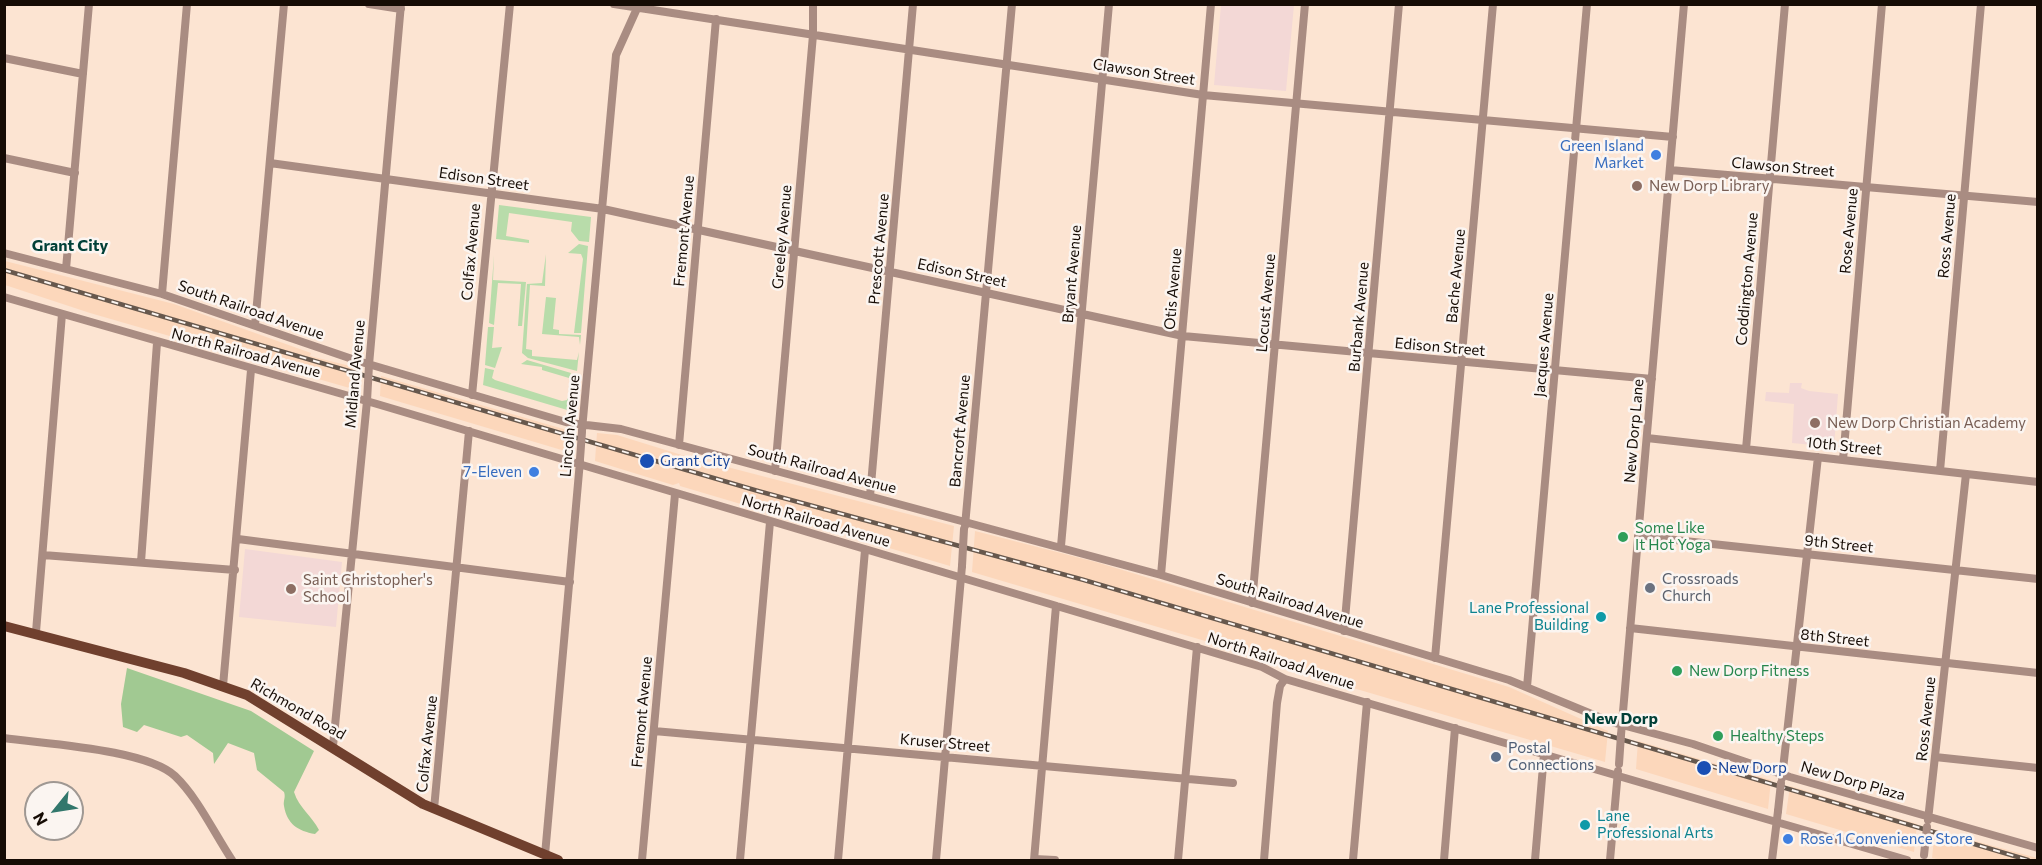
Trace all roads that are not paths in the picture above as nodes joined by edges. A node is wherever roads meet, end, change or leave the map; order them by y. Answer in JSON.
{"nodes":[{"id":1,"x":89,"y":4,"type":"edge"},
{"id":2,"x":187,"y":4,"type":"edge"},
{"id":3,"x":284,"y":4,"type":"edge"},
{"id":4,"x":369,"y":4,"type":"edge"},
{"id":5,"x":510,"y":4,"type":"edge"},
{"id":6,"x":614,"y":4,"type":"edge"},
{"id":7,"x":813,"y":4,"type":"edge"},
{"id":8,"x":914,"y":4,"type":"edge"},
{"id":9,"x":1011,"y":4,"type":"edge"},
{"id":10,"x":1109,"y":4,"type":"edge"},
{"id":11,"x":1211,"y":4,"type":"edge"},
{"id":12,"x":1305,"y":4,"type":"edge"},
{"id":13,"x":1399,"y":4,"type":"edge"},
{"id":14,"x":1493,"y":4,"type":"edge"},
{"id":15,"x":1587,"y":4,"type":"edge"},
{"id":16,"x":1684,"y":4,"type":"edge"},
{"id":17,"x":1785,"y":4,"type":"edge"},
{"id":18,"x":1882,"y":4,"type":"edge"},
{"id":19,"x":1981,"y":4,"type":"edge"},
{"id":20,"x":638,"y":6,"type":"edge"},
{"id":21,"x":401,"y":7,"type":"edge"},
{"id":22,"x":716,"y":20,"type":"junction"},
{"id":23,"x":813,"y":34,"type":"junction"},
{"id":24,"x":909,"y":50,"type":"junction"},
{"id":25,"x":4,"y":58,"type":"edge"},
{"id":26,"x":1006,"y":65,"type":"junction"},
{"id":27,"x":83,"y":74,"type":"junction"},
{"id":28,"x":1103,"y":80,"type":"junction"},
{"id":29,"x":1203,"y":95,"type":"junction"},
{"id":30,"x":1297,"y":103,"type":"junction"},
{"id":31,"x":1390,"y":112,"type":"junction"},
{"id":32,"x":1484,"y":120,"type":"junction"},
{"id":33,"x":1576,"y":128,"type":"junction"},
{"id":34,"x":1673,"y":137,"type":"junction"},
{"id":35,"x":4,"y":158,"type":"edge"},
{"id":36,"x":270,"y":163,"type":"junction"},
{"id":37,"x":1670,"y":171,"type":"junction"},
{"id":38,"x":75,"y":173,"type":"junction"},
{"id":39,"x":386,"y":179,"type":"junction"},
{"id":40,"x":1770,"y":179,"type":"junction"},
{"id":41,"x":1867,"y":188,"type":"junction"},
{"id":42,"x":490,"y":194,"type":"junction"},
{"id":43,"x":1964,"y":196,"type":"junction"},
{"id":44,"x":2037,"y":202,"type":"edge"},
{"id":45,"x":603,"y":208,"type":"junction"},
{"id":46,"x":698,"y":230,"type":"junction"},
{"id":47,"x":794,"y":251,"type":"junction"},
{"id":48,"x":4,"y":253,"type":"edge"},
{"id":49,"x":66,"y":269,"type":"junction"},
{"id":50,"x":890,"y":272,"type":"junction"},
{"id":51,"x":986,"y":292,"type":"junction"},
{"id":52,"x":162,"y":294,"type":"junction"},
{"id":53,"x":4,"y":297,"type":"edge"},
{"id":54,"x":1082,"y":313,"type":"junction"},
{"id":55,"x":62,"y":314,"type":"junction"},
{"id":56,"x":255,"y":325,"type":"junction"},
{"id":57,"x":1183,"y":336,"type":"junction"},
{"id":58,"x":157,"y":343,"type":"junction"},
{"id":59,"x":1275,"y":346,"type":"junction"},
{"id":60,"x":1369,"y":354,"type":"junction"},
{"id":61,"x":1462,"y":362,"type":"junction"},
{"id":62,"x":369,"y":365,"type":"junction"},
{"id":63,"x":251,"y":370,"type":"junction"},
{"id":64,"x":1556,"y":370,"type":"junction"},
{"id":65,"x":1652,"y":379,"type":"junction"},
{"id":66,"x":472,"y":395,"type":"junction"},
{"id":67,"x":366,"y":401,"type":"junction"},
{"id":68,"x":583,"y":428,"type":"junction"},
{"id":69,"x":469,"y":431,"type":"junction"},
{"id":70,"x":1647,"y":438,"type":"junction"},
{"id":71,"x":679,"y":446,"type":"junction"},
{"id":72,"x":1746,"y":449,"type":"junction"},
{"id":73,"x":1818,"y":457,"type":"junction"},
{"id":74,"x":1843,"y":460,"type":"junction"},
{"id":75,"x":580,"y":462,"type":"junction"},
{"id":76,"x":775,"y":471,"type":"junction"},
{"id":77,"x":1940,"y":471,"type":"junction"},
{"id":78,"x":1966,"y":474,"type":"junction"},
{"id":79,"x":2037,"y":474,"type":"edge"},
{"id":80,"x":2037,"y":482,"type":"edge"},
{"id":81,"x":675,"y":494,"type":"junction"},
{"id":82,"x":870,"y":496,"type":"junction"},
{"id":83,"x":770,"y":522,"type":"junction"},
{"id":84,"x":965,"y":525,"type":"junction"},
{"id":85,"x":1638,"y":536,"type":"junction"},
{"id":86,"x":238,"y":539,"type":"junction"},
{"id":87,"x":1061,"y":546,"type":"junction"},
{"id":88,"x":865,"y":550,"type":"junction"},
{"id":89,"x":352,"y":554,"type":"junction"},
{"id":90,"x":1807,"y":554,"type":"junction"},
{"id":91,"x":43,"y":555,"type":"junction"},
{"id":92,"x":141,"y":562,"type":"junction"},
{"id":93,"x":458,"y":567,"type":"junction"},
{"id":94,"x":235,"y":570,"type":"junction"},
{"id":95,"x":1956,"y":570,"type":"junction"},
{"id":96,"x":1161,"y":575,"type":"junction"},
{"id":97,"x":961,"y":578,"type":"junction"},
{"id":98,"x":2037,"y":579,"type":"edge"},
{"id":99,"x":570,"y":582,"type":"junction"},
{"id":100,"x":1252,"y":603,"type":"junction"},
{"id":101,"x":1056,"y":606,"type":"junction"},
{"id":102,"x":4,"y":626,"type":"edge"},
{"id":103,"x":1630,"y":628,"type":"junction"},
{"id":104,"x":36,"y":632,"type":"junction"},
{"id":105,"x":1344,"y":632,"type":"junction"},
{"id":106,"x":1197,"y":647,"type":"junction"},
{"id":107,"x":1796,"y":647,"type":"junction"},
{"id":108,"x":1436,"y":658,"type":"junction"},
{"id":109,"x":1946,"y":663,"type":"junction"},
{"id":110,"x":2037,"y":673,"type":"edge"},
{"id":111,"x":1286,"y":679,"type":"junction"},
{"id":112,"x":223,"y":686,"type":"junction"},
{"id":113,"x":1527,"y":687,"type":"junction"},
{"id":114,"x":1367,"y":702,"type":"junction"},
{"id":115,"x":1622,"y":725,"type":"junction"},
{"id":116,"x":1455,"y":728,"type":"junction"},
{"id":117,"x":654,"y":731,"type":"junction"},
{"id":118,"x":4,"y":738,"type":"edge"},
{"id":119,"x":751,"y":739,"type":"junction"},
{"id":120,"x":333,"y":746,"type":"junction"},
{"id":121,"x":848,"y":748,"type":"junction"},
{"id":122,"x":1544,"y":754,"type":"junction"},
{"id":123,"x":946,"y":756,"type":"junction"},
{"id":124,"x":1935,"y":757,"type":"junction"},
{"id":125,"x":1043,"y":765,"type":"junction"},
{"id":126,"x":2037,"y":768,"type":"edge"},
{"id":127,"x":1618,"y":775,"type":"junction"},
{"id":128,"x":1185,"y":778,"type":"junction"},
{"id":129,"x":1781,"y":779,"type":"junction"},
{"id":130,"x":1233,"y":783,"type":"dead end"},
{"id":131,"x":434,"y":809,"type":"junction"},
{"id":132,"x":1777,"y":822,"type":"junction"},
{"id":133,"x":1927,"y":822,"type":"junction"},
{"id":134,"x":2037,"y":848,"type":"edge"},
{"id":135,"x":545,"y":855,"type":"junction"},
{"id":136,"x":1924,"y":858,"type":"edge"},
{"id":137,"x":1034,"y":860,"type":"edge"},
{"id":138,"x":232,"y":861,"type":"edge"},
{"id":139,"x":558,"y":861,"type":"edge"},
{"id":140,"x":642,"y":861,"type":"edge"},
{"id":141,"x":740,"y":861,"type":"edge"},
{"id":142,"x":838,"y":861,"type":"edge"},
{"id":143,"x":936,"y":861,"type":"edge"},
{"id":144,"x":1055,"y":861,"type":"edge"},
{"id":145,"x":1178,"y":861,"type":"edge"},
{"id":146,"x":1264,"y":861,"type":"edge"},
{"id":147,"x":1353,"y":861,"type":"edge"},
{"id":148,"x":1444,"y":861,"type":"edge"},
{"id":149,"x":1535,"y":861,"type":"edge"},
{"id":150,"x":1610,"y":861,"type":"edge"},
{"id":151,"x":1772,"y":861,"type":"edge"},
{"id":152,"x":1907,"y":861,"type":"edge"}],
"edges":[{"from":1,"to":27,"type":"street"},
{"from":2,"to":52,"type":"street"},
{"from":3,"to":36,"type":"street"},
{"from":4,"to":21,"type":"street"},
{"from":5,"to":42,"type":"street","name":"Colfax Avenue"},
{"from":6,"to":20,"type":"street","name":"Clawson Street"},
{"from":7,"to":23,"type":"street","name":"Greeley Avenue"},
{"from":8,"to":24,"type":"street","name":"Prescott Avenue"},
{"from":9,"to":26,"type":"street","name":"Bancroft Avenue"},
{"from":10,"to":28,"type":"street","name":"Bryant Avenue"},
{"from":11,"to":29,"type":"street","name":"Otis Avenue"},
{"from":12,"to":30,"type":"street","name":"Locust Avenue"},
{"from":13,"to":31,"type":"street","name":"Burbank Avenue"},
{"from":14,"to":32,"type":"street","name":"Bache Avenue"},
{"from":15,"to":33,"type":"street","name":"Jacques Avenue"},
{"from":16,"to":34,"type":"street","name":"New Dorp Lane"},
{"from":17,"to":40,"type":"street","name":"Coddington Avenue"},
{"from":18,"to":41,"type":"street","name":"Rose Avenue"},
{"from":19,"to":43,"type":"street","name":"Ross Avenue"},
{"from":20,"to":22,"type":"street","name":"Clawson Street"},
{"from":20,"to":45,"type":"street","name":"Lincoln Avenue"},
{"from":21,"to":39,"type":"street","name":"Midland Avenue"},
{"from":22,"to":23,"type":"street","name":"Clawson Street"},
{"from":22,"to":46,"type":"street","name":"Fremont Avenue"},
{"from":23,"to":24,"type":"street","name":"Clawson Street"},
{"from":23,"to":47,"type":"street","name":"Greeley Avenue"},
{"from":24,"to":26,"type":"street","name":"Clawson Street"},
{"from":24,"to":50,"type":"street","name":"Prescott Avenue"},
{"from":25,"to":27,"type":"street"},
{"from":26,"to":28,"type":"street","name":"Clawson Street"},
{"from":26,"to":51,"type":"street","name":"Bancroft Avenue"},
{"from":27,"to":38,"type":"street"},
{"from":28,"to":29,"type":"street","name":"Clawson Street"},
{"from":28,"to":54,"type":"street","name":"Bryant Avenue"},
{"from":29,"to":30,"type":"street","name":"Clawson Street"},
{"from":29,"to":57,"type":"street","name":"Otis Avenue"},
{"from":30,"to":31,"type":"street","name":"Clawson Street"},
{"from":30,"to":59,"type":"street","name":"Locust Avenue"},
{"from":31,"to":32,"type":"street","name":"Clawson Street"},
{"from":31,"to":60,"type":"street","name":"Burbank Avenue"},
{"from":32,"to":33,"type":"street","name":"Clawson Street"},
{"from":32,"to":61,"type":"street","name":"Bache Avenue"},
{"from":33,"to":34,"type":"street","name":"Clawson Street"},
{"from":33,"to":64,"type":"street","name":"Jacques Avenue"},
{"from":34,"to":37,"type":"street","name":"New Dorp Lane"},
{"from":35,"to":38,"type":"street"},
{"from":36,"to":39,"type":"street","name":"Edison Street"},
{"from":36,"to":56,"type":"street"},
{"from":37,"to":40,"type":"street","name":"Clawson Street"},
{"from":37,"to":65,"type":"street","name":"New Dorp Lane"},
{"from":38,"to":49,"type":"street"},
{"from":39,"to":42,"type":"street","name":"Edison Street"},
{"from":39,"to":62,"type":"street","name":"Midland Avenue"},
{"from":40,"to":41,"type":"street","name":"Clawson Street"},
{"from":40,"to":72,"type":"street","name":"Coddington Avenue"},
{"from":41,"to":43,"type":"street","name":"Clawson Street"},
{"from":41,"to":74,"type":"street","name":"Rose Avenue"},
{"from":42,"to":45,"type":"street","name":"Edison Street"},
{"from":42,"to":66,"type":"street","name":"Colfax Avenue"},
{"from":43,"to":44,"type":"street","name":"Clawson Street"},
{"from":43,"to":77,"type":"street","name":"Ross Avenue"},
{"from":45,"to":46,"type":"street","name":"Edison Street"},
{"from":45,"to":68,"type":"street","name":"Lincoln Avenue"},
{"from":46,"to":47,"type":"street","name":"Edison Street"},
{"from":46,"to":71,"type":"street","name":"Fremont Avenue"},
{"from":47,"to":50,"type":"street","name":"Edison Street"},
{"from":47,"to":76,"type":"street","name":"Greeley Avenue"},
{"from":48,"to":49,"type":"street","name":"South Railroad Avenue"},
{"from":49,"to":52,"type":"street","name":"South Railroad Avenue"},
{"from":50,"to":51,"type":"street","name":"Edison Street"},
{"from":50,"to":82,"type":"street","name":"Prescott Avenue"},
{"from":51,"to":54,"type":"street","name":"Edison Street"},
{"from":51,"to":84,"type":"street","name":"Bancroft Avenue"},
{"from":52,"to":56,"type":"street","name":"South Railroad Avenue"},
{"from":53,"to":55,"type":"street","name":"North Railroad Avenue"},
{"from":54,"to":57,"type":"street","name":"Edison Street"},
{"from":54,"to":87,"type":"street","name":"Bryant Avenue"},
{"from":55,"to":58,"type":"street","name":"North Railroad Avenue"},
{"from":55,"to":91,"type":"street"},
{"from":56,"to":62,"type":"street","name":"South Railroad Avenue"},
{"from":57,"to":59,"type":"street","name":"Edison Street"},
{"from":57,"to":96,"type":"street","name":"Otis Avenue"},
{"from":58,"to":63,"type":"street","name":"North Railroad Avenue"},
{"from":58,"to":92,"type":"street"},
{"from":59,"to":60,"type":"street","name":"Edison Street"},
{"from":59,"to":100,"type":"street","name":"Locust Avenue"},
{"from":60,"to":61,"type":"street","name":"Edison Street"},
{"from":60,"to":105,"type":"street","name":"Burbank Avenue"},
{"from":61,"to":64,"type":"street","name":"Edison Street"},
{"from":61,"to":108,"type":"street","name":"Bache Avenue"},
{"from":62,"to":66,"type":"street","name":"South Railroad Avenue"},
{"from":62,"to":67,"type":"street","name":"Midland Avenue","bridge":true},
{"from":63,"to":67,"type":"street","name":"North Railroad Avenue"},
{"from":63,"to":86,"type":"street"},
{"from":64,"to":65,"type":"street","name":"Edison Street"},
{"from":64,"to":113,"type":"street","name":"Jacques Avenue"},
{"from":65,"to":70,"type":"street","name":"New Dorp Lane"},
{"from":66,"to":68,"type":"street","name":"South Railroad Avenue"},
{"from":67,"to":69,"type":"street","name":"North Railroad Avenue"},
{"from":67,"to":89,"type":"street","name":"Midland Avenue"},
{"from":68,"to":71,"type":"street","name":"South Railroad Avenue"},
{"from":68,"to":75,"type":"street","name":"Lincoln Avenue","bridge":true},
{"from":69,"to":75,"type":"street","name":"North Railroad Avenue"},
{"from":69,"to":93,"type":"street","name":"Colfax Avenue"},
{"from":70,"to":72,"type":"street","name":"10th Street"},
{"from":70,"to":85,"type":"street","name":"New Dorp Lane"},
{"from":71,"to":76,"type":"street","name":"South Railroad Avenue"},
{"from":72,"to":73,"type":"street","name":"10th Street"},
{"from":73,"to":74,"type":"street","name":"10th Street"},
{"from":73,"to":90,"type":"street"},
{"from":74,"to":77,"type":"street","name":"10th Street"},
{"from":75,"to":81,"type":"street","name":"North Railroad Avenue"},
{"from":75,"to":99,"type":"street","name":"Lincoln Avenue"},
{"from":76,"to":82,"type":"street","name":"South Railroad Avenue"},
{"from":77,"to":78,"type":"street","name":"10th Street"},
{"from":78,"to":80,"type":"street","name":"10th Street"},
{"from":78,"to":95,"type":"street","name":"Ross Avenue"},
{"from":79,"to":80,"type":"street"},
{"from":81,"to":83,"type":"street","name":"North Railroad Avenue"},
{"from":81,"to":117,"type":"street","name":"Fremont Avenue"},
{"from":82,"to":84,"type":"street","name":"South Railroad Avenue"},
{"from":83,"to":88,"type":"street","name":"North Railroad Avenue"},
{"from":83,"to":119,"type":"street"},
{"from":84,"to":87,"type":"street","name":"South Railroad Avenue"},
{"from":84,"to":97,"type":"street","name":"Bancroft Avenue","bridge":true},
{"from":85,"to":90,"type":"street","name":"9th Street"},
{"from":85,"to":103,"type":"street","name":"New Dorp Lane"},
{"from":86,"to":89,"type":"street"},
{"from":86,"to":94,"type":"street"},
{"from":87,"to":96,"type":"street","name":"South Railroad Avenue"},
{"from":88,"to":97,"type":"street","name":"North Railroad Avenue"},
{"from":88,"to":121,"type":"street"},
{"from":89,"to":93,"type":"street"},
{"from":89,"to":120,"type":"street","name":"Midland Avenue"},
{"from":90,"to":95,"type":"street","name":"9th Street"},
{"from":90,"to":107,"type":"street"},
{"from":91,"to":92,"type":"street"},
{"from":91,"to":104,"type":"street"},
{"from":92,"to":94,"type":"street"},
{"from":93,"to":99,"type":"street"},
{"from":93,"to":131,"type":"street","name":"Colfax Avenue"},
{"from":94,"to":112,"type":"street"},
{"from":95,"to":98,"type":"street","name":"9th Street"},
{"from":95,"to":109,"type":"street","name":"Ross Avenue"},
{"from":96,"to":100,"type":"street","name":"South Railroad Avenue"},
{"from":97,"to":101,"type":"street","name":"North Railroad Avenue"},
{"from":97,"to":123,"type":"street","name":"Bancroft Avenue"},
{"from":99,"to":135,"type":"street","name":"Lincoln Avenue"},
{"from":100,"to":105,"type":"street","name":"South Railroad Avenue"},
{"from":101,"to":106,"type":"street","name":"North Railroad Avenue"},
{"from":101,"to":125,"type":"street"},
{"from":102,"to":104,"type":"main road","name":"Richmond Road"},
{"from":103,"to":107,"type":"street","name":"8th Street"},
{"from":103,"to":115,"type":"street","name":"New Dorp Lane"},
{"from":104,"to":112,"type":"main road","name":"Richmond Road"},
{"from":105,"to":108,"type":"street","name":"South Railroad Avenue"},
{"from":106,"to":111,"type":"street","name":"North Railroad Avenue"},
{"from":106,"to":128,"type":"street"},
{"from":107,"to":109,"type":"street","name":"8th Street"},
{"from":107,"to":129,"type":"street"},
{"from":108,"to":113,"type":"street","name":"South Railroad Avenue"},
{"from":109,"to":110,"type":"street","name":"8th Street"},
{"from":109,"to":124,"type":"street","name":"Ross Avenue"},
{"from":111,"to":114,"type":"street","name":"North Railroad Avenue"},
{"from":111,"to":146,"type":"street"},
{"from":112,"to":120,"type":"main road","name":"Richmond Road"},
{"from":113,"to":115,"type":"street","name":"New Dorp Plaza"},
{"from":114,"to":116,"type":"street","name":"North Railroad Avenue"},
{"from":114,"to":147,"type":"street"},
{"from":115,"to":127,"type":"street","name":"New Dorp Lane","bridge":true},
{"from":115,"to":129,"type":"street","name":"New Dorp Plaza"},
{"from":116,"to":122,"type":"street","name":"North Railroad Avenue"},
{"from":116,"to":148,"type":"street"},
{"from":117,"to":119,"type":"street","name":"Kruser Street"},
{"from":117,"to":140,"type":"street","name":"Fremont Avenue"},
{"from":118,"to":138,"type":"street"},
{"from":119,"to":121,"type":"street","name":"Kruser Street"},
{"from":119,"to":141,"type":"street"},
{"from":120,"to":131,"type":"main road","name":"Richmond Road"},
{"from":121,"to":123,"type":"street","name":"Kruser Street"},
{"from":121,"to":142,"type":"street"},
{"from":122,"to":127,"type":"street","name":"North Railroad Avenue"},
{"from":122,"to":149,"type":"street"},
{"from":123,"to":125,"type":"street","name":"Kruser Street"},
{"from":123,"to":143,"type":"street","name":"Bancroft Avenue"},
{"from":124,"to":126,"type":"street"},
{"from":124,"to":133,"type":"street","name":"Ross Avenue"},
{"from":125,"to":128,"type":"street","name":"Kruser Street"},
{"from":125,"to":137,"type":"street"},
{"from":127,"to":132,"type":"street"},
{"from":127,"to":150,"type":"street","name":"New Dorp Lane"},
{"from":128,"to":130,"type":"street","name":"Kruser Street"},
{"from":128,"to":145,"type":"street"},
{"from":129,"to":132,"type":"street","bridge":true},
{"from":129,"to":133,"type":"street","name":"New Dorp Plaza"},
{"from":131,"to":135,"type":"main road","name":"Richmond Road"},
{"from":132,"to":151,"type":"street"},
{"from":132,"to":152,"type":"street"},
{"from":133,"to":134,"type":"street","name":"New Dorp Plaza"},
{"from":133,"to":136,"type":"street","name":"Ross Avenue","bridge":true},
{"from":135,"to":139,"type":"main road","name":"Richmond Road"},
{"from":137,"to":144,"type":"street"}]}
